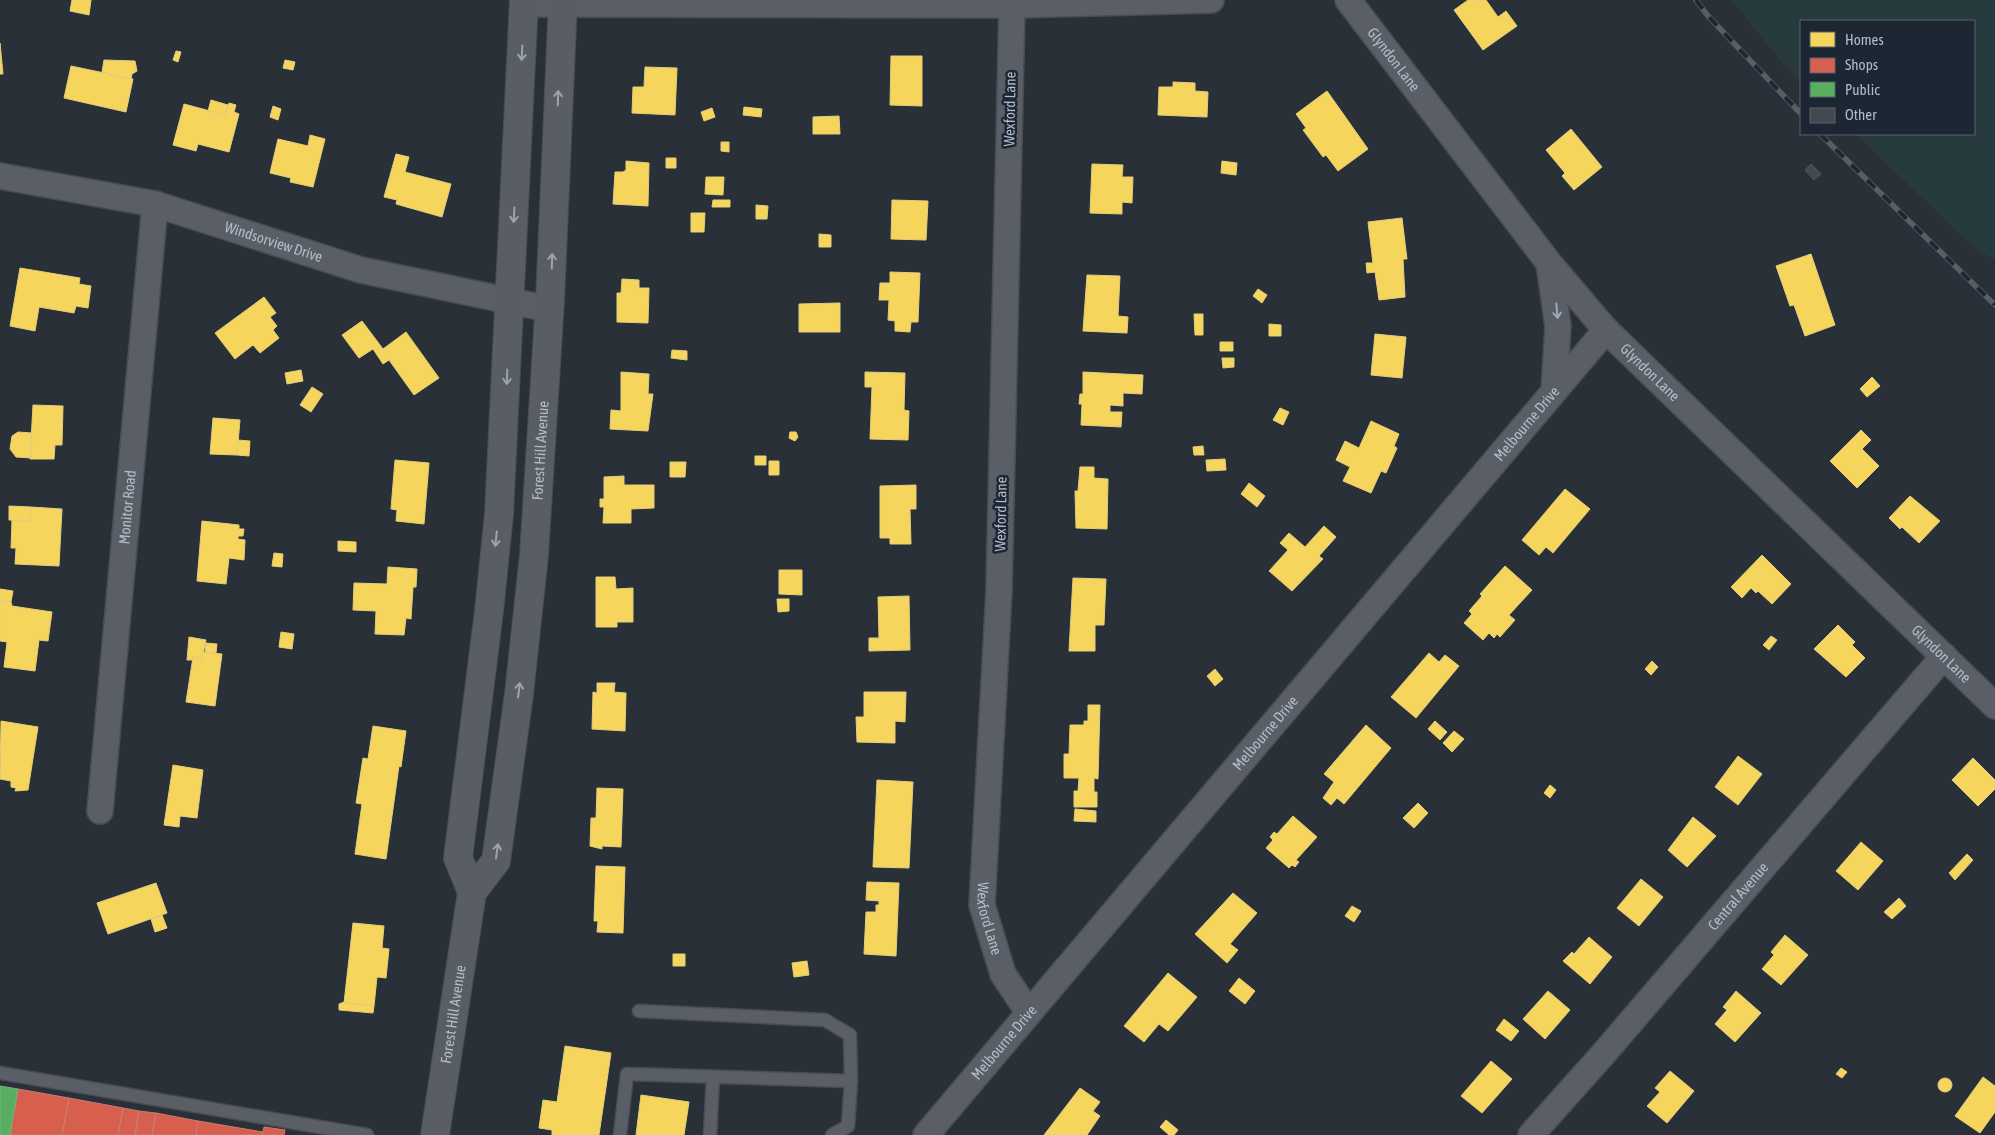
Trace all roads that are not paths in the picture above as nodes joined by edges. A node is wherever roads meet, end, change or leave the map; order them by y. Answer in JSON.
{"nodes":[{"id":1,"x":1211,"y":0,"type":"edge"},
{"id":2,"x":1348,"y":0,"type":"edge"},
{"id":3,"x":524,"y":2,"type":"edge"},
{"id":4,"x":563,"y":2,"type":"edge"},
{"id":5,"x":1012,"y":5,"type":"junction"},
{"id":6,"x":0,"y":176,"type":"edge"},
{"id":7,"x":155,"y":204,"type":"junction"},
{"id":8,"x":1549,"y":263,"type":"junction"},
{"id":9,"x":510,"y":302,"type":"junction"},
{"id":10,"x":549,"y":309,"type":"junction"},
{"id":11,"x":1606,"y":330,"type":"junction"},
{"id":12,"x":1554,"y":390,"type":"junction"},
{"id":13,"x":1944,"y":656,"type":"junction"},
{"id":14,"x":1995,"y":706,"type":"edge"},
{"id":15,"x":100,"y":811,"type":"dead end"},
{"id":16,"x":472,"y":892,"type":"junction"},
{"id":17,"x":640,"y":1012,"type":"dead end"},
{"id":18,"x":1028,"y":1013,"type":"junction"},
{"id":19,"x":0,"y":1073,"type":"edge"},
{"id":20,"x":713,"y":1077,"type":"junction"},
{"id":21,"x":851,"y":1081,"type":"junction"},
{"id":22,"x":367,"y":1135,"type":"edge"},
{"id":23,"x":435,"y":1135,"type":"edge"},
{"id":24,"x":620,"y":1135,"type":"edge"},
{"id":25,"x":710,"y":1135,"type":"edge"},
{"id":26,"x":832,"y":1135,"type":"edge"},
{"id":27,"x":926,"y":1135,"type":"edge"},
{"id":28,"x":1530,"y":1135,"type":"edge"}],
"edges":[{"from":1,"to":5,"type":"street"},
{"from":2,"to":8,"type":"street","name":"Glyndon Lane"},
{"from":3,"to":4,"type":"street"},
{"from":3,"to":9,"type":"main road","one_way":true},
{"from":4,"to":5,"type":"street"},
{"from":10,"to":4,"type":"main road","name":"Forest Hill Avenue","one_way":true},
{"from":5,"to":18,"type":"street","name":"Wexford Lane"},
{"from":6,"to":7,"type":"street","name":"Windsorview Drive"},
{"from":7,"to":9,"type":"street","name":"Windsorview Drive"},
{"from":7,"to":15,"type":"street","name":"Monitor Road"},
{"from":8,"to":11,"type":"street","name":"Glyndon Lane"},
{"from":8,"to":12,"type":"street","one_way":true},
{"from":9,"to":10,"type":"street","name":"Windsorview Drive"},
{"from":9,"to":16,"type":"main road","one_way":true},
{"from":16,"to":10,"type":"main road","name":"Forest Hill Avenue","one_way":true},
{"from":11,"to":12,"type":"street","name":"Melbourne Drive"},
{"from":11,"to":13,"type":"street","name":"Glyndon Lane"},
{"from":12,"to":18,"type":"street","name":"Melbourne Drive"},
{"from":13,"to":14,"type":"street","name":"Glyndon Lane"},
{"from":13,"to":28,"type":"street","name":"Central Avenue"},
{"from":16,"to":23,"type":"main road","name":"Forest Hill Avenue"},
{"from":17,"to":21,"type":"lane"},
{"from":18,"to":27,"type":"street","name":"Melbourne Drive"},
{"from":19,"to":22,"type":"lane"},
{"from":20,"to":21,"type":"lane"},
{"from":20,"to":24,"type":"lane"},
{"from":20,"to":25,"type":"lane"},
{"from":21,"to":26,"type":"lane"}]}
